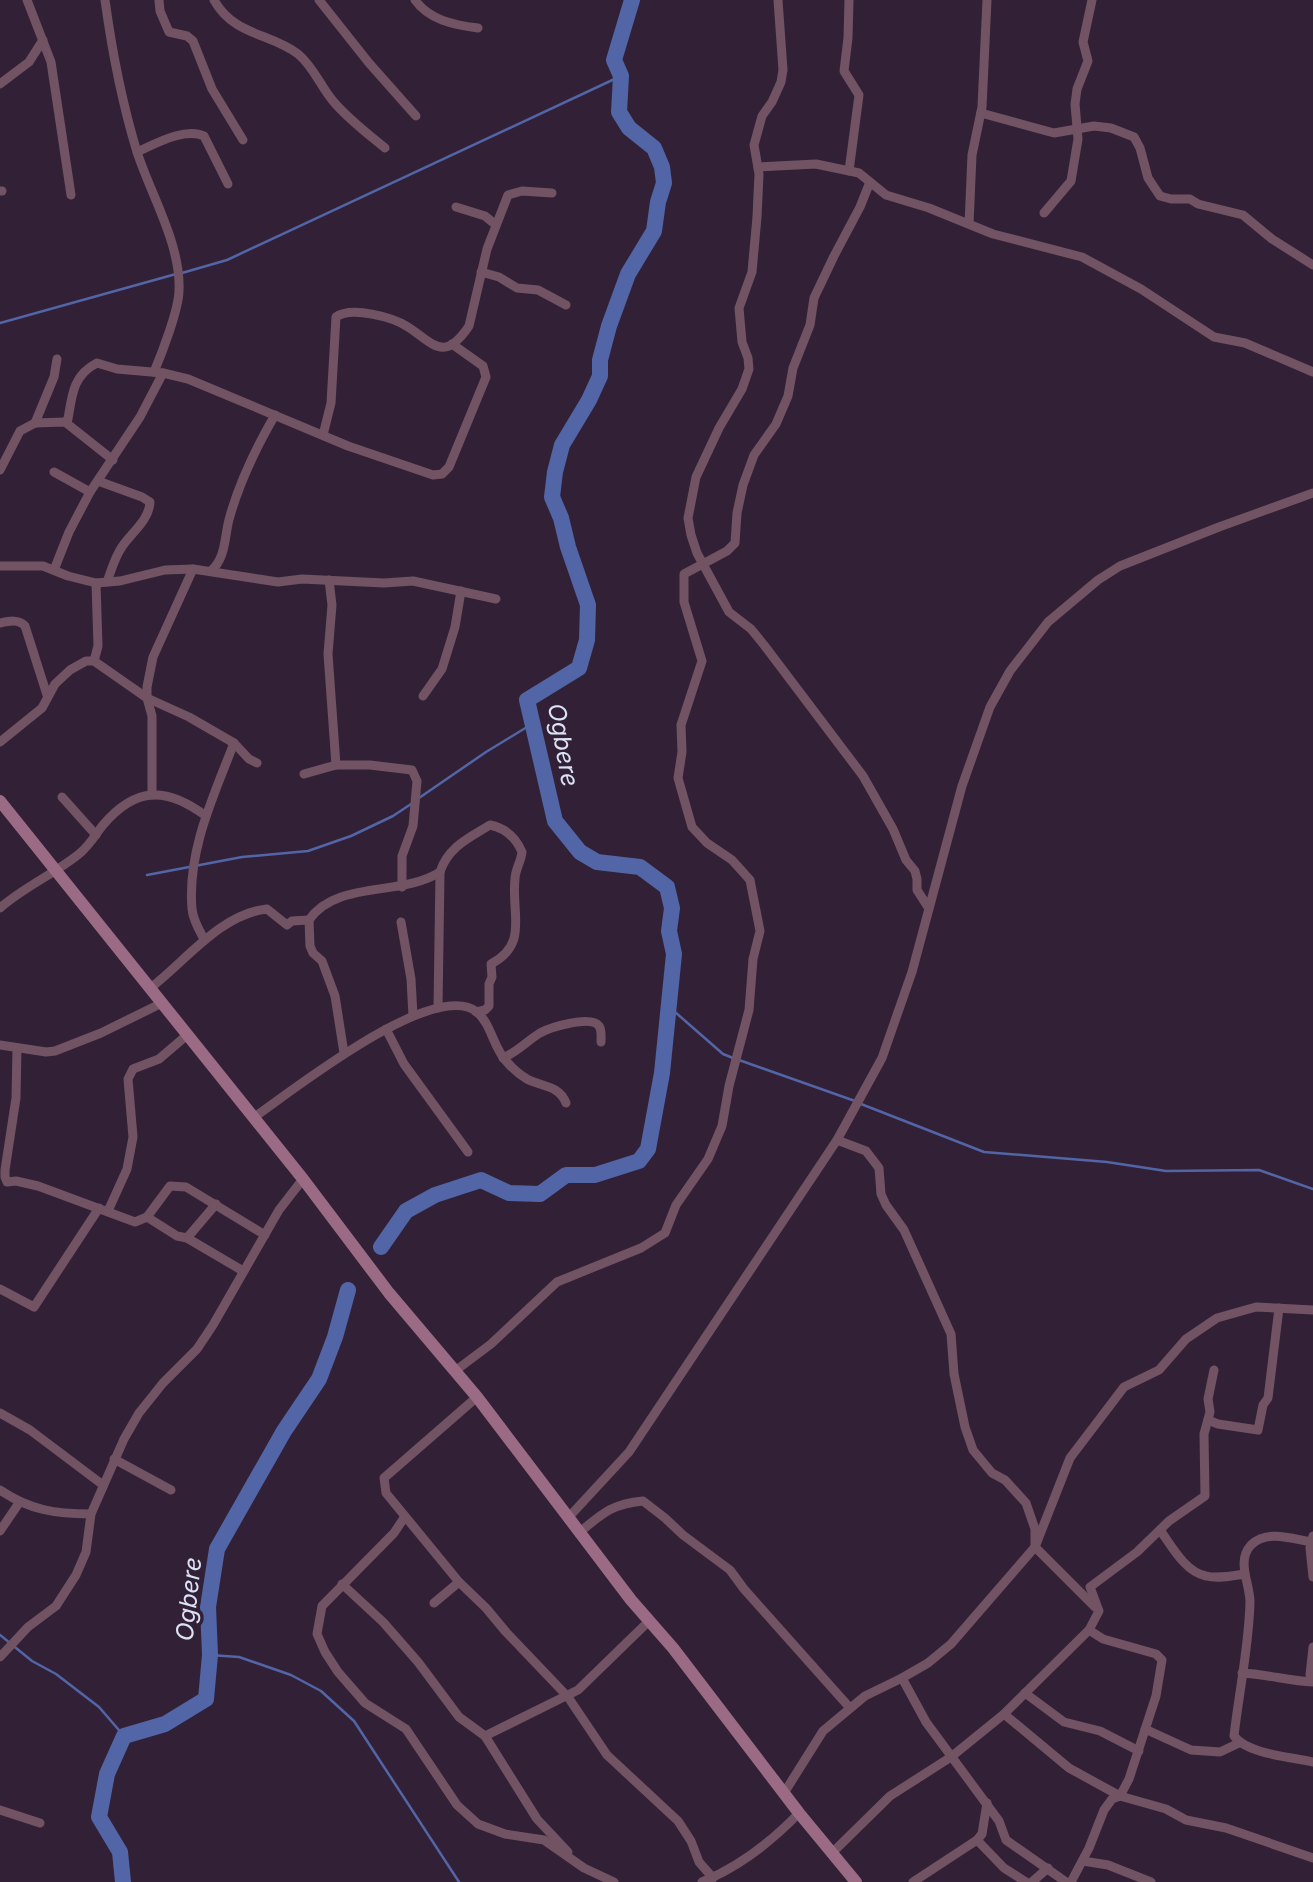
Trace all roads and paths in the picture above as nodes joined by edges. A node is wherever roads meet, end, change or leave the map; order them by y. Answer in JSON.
{"nodes":[{"id":1,"x":27,"y":0,"type":"edge"},
{"id":2,"x":105,"y":0,"type":"edge"},
{"id":3,"x":159,"y":0,"type":"edge"},
{"id":4,"x":214,"y":0,"type":"edge"},
{"id":5,"x":319,"y":0,"type":"edge"},
{"id":6,"x":415,"y":0,"type":"edge"},
{"id":7,"x":778,"y":0,"type":"edge"},
{"id":8,"x":849,"y":0,"type":"edge"},
{"id":9,"x":987,"y":0,"type":"edge"},
{"id":10,"x":1092,"y":0,"type":"edge"},
{"id":11,"x":478,"y":28,"type":"dead end"},
{"id":12,"x":43,"y":40,"type":"junction"},
{"id":13,"x":0,"y":84,"type":"edge"},
{"id":14,"x":981,"y":113,"type":"junction"},
{"id":15,"x":416,"y":116,"type":"dead end"},
{"id":16,"x":1077,"y":128,"type":"junction"},
{"id":17,"x":243,"y":141,"type":"dead end"},
{"id":18,"x":385,"y":148,"type":"dead end"},
{"id":19,"x":137,"y":152,"type":"junction"},
{"id":20,"x":758,"y":167,"type":"junction"},
{"id":21,"x":849,"y":171,"type":"junction"},
{"id":22,"x":870,"y":182,"type":"junction"},
{"id":23,"x":228,"y":184,"type":"dead end"},
{"id":24,"x":552,"y":192,"type":"dead end"},
{"id":25,"x":71,"y":195,"type":"dead end"},
{"id":26,"x":456,"y":207,"type":"dead end"},
{"id":27,"x":1044,"y":212,"type":"dead end"},
{"id":28,"x":969,"y":224,"type":"junction"},
{"id":29,"x":496,"y":225,"type":"junction"},
{"id":30,"x":1313,"y":265,"type":"edge"},
{"id":31,"x":481,"y":272,"type":"junction"},
{"id":32,"x":566,"y":305,"type":"dead end"},
{"id":33,"x":452,"y":344,"type":"junction"},
{"id":34,"x":57,"y":359,"type":"dead end"},
{"id":35,"x":159,"y":372,"type":"junction"},
{"id":36,"x":1313,"y":372,"type":"edge"},
{"id":37,"x":275,"y":415,"type":"junction"},
{"id":38,"x":65,"y":422,"type":"junction"},
{"id":39,"x":36,"y":423,"type":"junction"},
{"id":40,"x":323,"y":435,"type":"junction"},
{"id":41,"x":113,"y":460,"type":"junction"},
{"id":42,"x":0,"y":470,"type":"edge"},
{"id":43,"x":54,"y":472,"type":"dead end"},
{"id":44,"x":98,"y":481,"type":"junction"},
{"id":45,"x":90,"y":492,"type":"junction"},
{"id":46,"x":1313,"y":493,"type":"edge"},
{"id":47,"x":704,"y":565,"type":"junction"},
{"id":48,"x":0,"y":566,"type":"edge"},
{"id":49,"x":193,"y":569,"type":"junction"},
{"id":50,"x":54,"y":570,"type":"junction"},
{"id":51,"x":211,"y":572,"type":"junction"},
{"id":52,"x":329,"y":580,"type":"junction"},
{"id":53,"x":107,"y":582,"type":"junction"},
{"id":54,"x":96,"y":583,"type":"junction"},
{"id":55,"x":461,"y":591,"type":"junction"},
{"id":56,"x":496,"y":599,"type":"dead end"},
{"id":57,"x":0,"y":623,"type":"edge"},
{"id":58,"x":94,"y":661,"type":"junction"},
{"id":59,"x":47,"y":695,"type":"junction"},
{"id":60,"x":423,"y":696,"type":"dead end"},
{"id":61,"x":147,"y":698,"type":"junction"},
{"id":62,"x":0,"y":743,"type":"edge"},
{"id":63,"x":234,"y":743,"type":"junction"},
{"id":64,"x":257,"y":763,"type":"dead end"},
{"id":65,"x":336,"y":765,"type":"junction"},
{"id":66,"x":304,"y":774,"type":"dead end"},
{"id":67,"x":152,"y":795,"type":"junction"},
{"id":68,"x":62,"y":797,"type":"dead end"},
{"id":69,"x":0,"y":801,"type":"edge"},
{"id":70,"x":206,"y":816,"type":"junction"},
{"id":71,"x":96,"y":835,"type":"junction"},
{"id":72,"x":57,"y":872,"type":"junction"},
{"id":73,"x":440,"y":872,"type":"junction"},
{"id":74,"x":402,"y":887,"type":"junction"},
{"id":75,"x":928,"y":907,"type":"junction"},
{"id":76,"x":0,"y":908,"type":"edge"},
{"id":77,"x":309,"y":919,"type":"junction"},
{"id":78,"x":401,"y":922,"type":"dead end"},
{"id":79,"x":204,"y":939,"type":"junction"},
{"id":80,"x":149,"y":989,"type":"junction"},
{"id":81,"x":160,"y":1004,"type":"junction"},
{"id":82,"x":438,"y":1008,"type":"junction"},
{"id":83,"x":477,"y":1012,"type":"junction"},
{"id":84,"x":413,"y":1016,"type":"junction"},
{"id":85,"x":386,"y":1030,"type":"junction"},
{"id":86,"x":186,"y":1035,"type":"junction"},
{"id":87,"x":601,"y":1042,"type":"dead end"},
{"id":88,"x":0,"y":1045,"type":"edge"},
{"id":89,"x":17,"y":1048,"type":"junction"},
{"id":90,"x":344,"y":1053,"type":"junction"},
{"id":91,"x":503,"y":1058,"type":"junction"},
{"id":92,"x":566,"y":1103,"type":"dead end"},
{"id":93,"x":253,"y":1118,"type":"junction"},
{"id":94,"x":837,"y":1140,"type":"junction"},
{"id":95,"x":468,"y":1152,"type":"dead end"},
{"id":96,"x":303,"y":1179,"type":"junction"},
{"id":97,"x":216,"y":1204,"type":"junction"},
{"id":98,"x":104,"y":1210,"type":"junction"},
{"id":99,"x":147,"y":1216,"type":"junction"},
{"id":100,"x":265,"y":1235,"type":"junction"},
{"id":101,"x":187,"y":1238,"type":"junction"},
{"id":102,"x":243,"y":1271,"type":"junction"},
{"id":103,"x":0,"y":1289,"type":"edge"},
{"id":104,"x":1279,"y":1308,"type":"junction"},
{"id":105,"x":1313,"y":1310,"type":"edge"},
{"id":106,"x":1214,"y":1370,"type":"dead end"},
{"id":107,"x":455,"y":1371,"type":"junction"},
{"id":108,"x":477,"y":1396,"type":"junction"},
{"id":109,"x":0,"y":1413,"type":"edge"},
{"id":110,"x":1208,"y":1420,"type":"junction"},
{"id":111,"x":114,"y":1460,"type":"junction"},
{"id":112,"x":103,"y":1485,"type":"junction"},
{"id":113,"x":0,"y":1490,"type":"edge"},
{"id":114,"x":171,"y":1490,"type":"dead end"},
{"id":115,"x":19,"y":1503,"type":"junction"},
{"id":116,"x":91,"y":1514,"type":"junction"},
{"id":117,"x":404,"y":1518,"type":"junction"},
{"id":118,"x":568,"y":1518,"type":"junction"},
{"id":119,"x":1160,"y":1530,"type":"junction"},
{"id":120,"x":0,"y":1531,"type":"edge"},
{"id":121,"x":580,"y":1532,"type":"junction"},
{"id":122,"x":1313,"y":1540,"type":"edge"},
{"id":123,"x":1035,"y":1547,"type":"junction"},
{"id":124,"x":1245,"y":1574,"type":"junction"},
{"id":125,"x":1313,"y":1577,"type":"edge"},
{"id":126,"x":459,"y":1582,"type":"junction"},
{"id":127,"x":342,"y":1584,"type":"junction"},
{"id":128,"x":434,"y":1603,"type":"dead end"},
{"id":129,"x":1098,"y":1611,"type":"junction"},
{"id":130,"x":649,"y":1621,"type":"junction"},
{"id":131,"x":1089,"y":1630,"type":"junction"},
{"id":132,"x":1313,"y":1647,"type":"edge"},
{"id":133,"x":0,"y":1657,"type":"edge"},
{"id":134,"x":1242,"y":1673,"type":"junction"},
{"id":135,"x":902,"y":1678,"type":"junction"},
{"id":136,"x":1313,"y":1681,"type":"edge"},
{"id":137,"x":1025,"y":1693,"type":"junction"},
{"id":138,"x":568,"y":1697,"type":"junction"},
{"id":139,"x":850,"y":1708,"type":"junction"},
{"id":140,"x":1004,"y":1714,"type":"junction"},
{"id":141,"x":1145,"y":1730,"type":"junction"},
{"id":142,"x":485,"y":1736,"type":"junction"},
{"id":143,"x":1239,"y":1744,"type":"junction"},
{"id":144,"x":1139,"y":1751,"type":"junction"},
{"id":145,"x":951,"y":1757,"type":"junction"},
{"id":146,"x":1313,"y":1762,"type":"edge"},
{"id":147,"x":784,"y":1793,"type":"junction"},
{"id":148,"x":1120,"y":1796,"type":"junction"},
{"id":149,"x":987,"y":1801,"type":"junction"},
{"id":150,"x":0,"y":1810,"type":"edge"},
{"id":151,"x":800,"y":1813,"type":"junction"},
{"id":152,"x":40,"y":1823,"type":"dead end"},
{"id":153,"x":977,"y":1840,"type":"junction"},
{"id":154,"x":832,"y":1853,"type":"junction"},
{"id":155,"x":1313,"y":1858,"type":"edge"},
{"id":156,"x":1083,"y":1861,"type":"junction"},
{"id":157,"x":583,"y":1868,"type":"junction"},
{"id":158,"x":1048,"y":1868,"type":"junction"},
{"id":159,"x":713,"y":1878,"type":"junction"},
{"id":160,"x":614,"y":1882,"type":"edge"},
{"id":161,"x":702,"y":1882,"type":"edge"},
{"id":162,"x":856,"y":1882,"type":"edge"},
{"id":163,"x":912,"y":1882,"type":"edge"},
{"id":164,"x":1026,"y":1882,"type":"edge"},
{"id":165,"x":1032,"y":1882,"type":"edge"},
{"id":166,"x":1068,"y":1882,"type":"edge"},
{"id":167,"x":1151,"y":1882,"type":"edge"}],
"edges":[{"from":1,"to":12,"type":"street"},
{"from":2,"to":19,"type":"street"},
{"from":3,"to":17,"type":"street"},
{"from":4,"to":18,"type":"street"},
{"from":5,"to":15,"type":"street"},
{"from":6,"to":11,"type":"street"},
{"from":7,"to":20,"type":"street"},
{"from":8,"to":21,"type":"street"},
{"from":9,"to":14,"type":"street"},
{"from":10,"to":16,"type":"street"},
{"from":12,"to":13,"type":"street"},
{"from":12,"to":25,"type":"street"},
{"from":14,"to":16,"type":"street"},
{"from":14,"to":28,"type":"street"},
{"from":16,"to":27,"type":"street"},
{"from":16,"to":30,"type":"street"},
{"from":19,"to":23,"type":"street"},
{"from":19,"to":35,"type":"street"},
{"from":20,"to":21,"type":"street"},
{"from":20,"to":47,"type":"street"},
{"from":21,"to":22,"type":"street"},
{"from":22,"to":28,"type":"street"},
{"from":22,"to":47,"type":"street"},
{"from":24,"to":29,"type":"street"},
{"from":26,"to":29,"type":"street"},
{"from":28,"to":36,"type":"street"},
{"from":29,"to":31,"type":"street"},
{"from":31,"to":32,"type":"street"},
{"from":31,"to":33,"type":"street"},
{"from":33,"to":40,"type":"street"},
{"from":33,"to":40,"type":"street"},
{"from":34,"to":39,"type":"street"},
{"from":35,"to":37,"type":"street"},
{"from":35,"to":38,"type":"street"},
{"from":35,"to":41,"type":"street"},
{"from":37,"to":40,"type":"street"},
{"from":37,"to":51,"type":"street"},
{"from":38,"to":39,"type":"street"},
{"from":38,"to":41,"type":"street"},
{"from":39,"to":42,"type":"street"},
{"from":41,"to":44,"type":"street"},
{"from":43,"to":45,"type":"street"},
{"from":44,"to":45,"type":"street"},
{"from":44,"to":53,"type":"street"},
{"from":45,"to":50,"type":"street"},
{"from":46,"to":75,"type":"street"},
{"from":47,"to":75,"type":"street"},
{"from":47,"to":107,"type":"street"},
{"from":48,"to":50,"type":"street"},
{"from":49,"to":51,"type":"street"},
{"from":49,"to":53,"type":"street"},
{"from":49,"to":61,"type":"street"},
{"from":50,"to":54,"type":"street"},
{"from":51,"to":52,"type":"street"},
{"from":52,"to":55,"type":"street"},
{"from":52,"to":65,"type":"street"},
{"from":53,"to":54,"type":"street"},
{"from":54,"to":58,"type":"street"},
{"from":55,"to":56,"type":"street"},
{"from":55,"to":60,"type":"street"},
{"from":57,"to":59,"type":"street"},
{"from":58,"to":59,"type":"street"},
{"from":58,"to":61,"type":"street"},
{"from":59,"to":62,"type":"street"},
{"from":61,"to":63,"type":"street"},
{"from":61,"to":67,"type":"street"},
{"from":63,"to":64,"type":"street"},
{"from":63,"to":70,"type":"street"},
{"from":65,"to":66,"type":"street"},
{"from":65,"to":74,"type":"street"},
{"from":67,"to":70,"type":"street"},
{"from":67,"to":71,"type":"street"},
{"from":68,"to":71,"type":"street"},
{"from":69,"to":72,"type":"main road"},
{"from":70,"to":79,"type":"street"},
{"from":71,"to":72,"type":"street"},
{"from":72,"to":76,"type":"street"},
{"from":72,"to":80,"type":"main road"},
{"from":73,"to":74,"type":"street"},
{"from":73,"to":82,"type":"street"},
{"from":73,"to":83,"type":"street"},
{"from":74,"to":77,"type":"street"},
{"from":75,"to":94,"type":"street"},
{"from":77,"to":79,"type":"street"},
{"from":77,"to":90,"type":"street"},
{"from":78,"to":84,"type":"street"},
{"from":79,"to":80,"type":"street"},
{"from":80,"to":81,"type":"main road"},
{"from":81,"to":86,"type":"main road"},
{"from":81,"to":89,"type":"street"},
{"from":82,"to":83,"type":"street"},
{"from":82,"to":84,"type":"street"},
{"from":83,"to":91,"type":"street"},
{"from":84,"to":85,"type":"street"},
{"from":85,"to":90,"type":"street"},
{"from":85,"to":95,"type":"street"},
{"from":86,"to":93,"type":"main road"},
{"from":86,"to":98,"type":"street"},
{"from":87,"to":91,"type":"street"},
{"from":88,"to":89,"type":"street"},
{"from":89,"to":98,"type":"street"},
{"from":90,"to":93,"type":"street"},
{"from":91,"to":92,"type":"street"},
{"from":93,"to":96,"type":"main road"},
{"from":94,"to":118,"type":"street"},
{"from":94,"to":123,"type":"street"},
{"from":96,"to":100,"type":"street"},
{"from":96,"to":107,"type":"main road"},
{"from":97,"to":99,"type":"street"},
{"from":97,"to":100,"type":"street"},
{"from":97,"to":101,"type":"street"},
{"from":98,"to":99,"type":"street"},
{"from":98,"to":103,"type":"street"},
{"from":99,"to":101,"type":"street"},
{"from":100,"to":102,"type":"street"},
{"from":101,"to":102,"type":"street"},
{"from":102,"to":111,"type":"street"},
{"from":104,"to":105,"type":"street"},
{"from":104,"to":110,"type":"street"},
{"from":104,"to":123,"type":"street"},
{"from":106,"to":110,"type":"street"},
{"from":107,"to":108,"type":"main road"},
{"from":108,"to":117,"type":"street"},
{"from":108,"to":118,"type":"main road"},
{"from":109,"to":112,"type":"street"},
{"from":110,"to":119,"type":"street"},
{"from":111,"to":112,"type":"street"},
{"from":111,"to":114,"type":"street"},
{"from":112,"to":116,"type":"street"},
{"from":113,"to":115,"type":"street"},
{"from":115,"to":116,"type":"street"},
{"from":115,"to":120,"type":"street"},
{"from":116,"to":133,"type":"street"},
{"from":117,"to":126,"type":"street"},
{"from":117,"to":127,"type":"street"},
{"from":118,"to":121,"type":"main road"},
{"from":119,"to":124,"type":"street"},
{"from":119,"to":129,"type":"street"},
{"from":121,"to":130,"type":"main road"},
{"from":121,"to":139,"type":"street"},
{"from":122,"to":124,"type":"street"},
{"from":122,"to":125,"type":"street"},
{"from":123,"to":129,"type":"street"},
{"from":123,"to":135,"type":"street"},
{"from":124,"to":134,"type":"street"},
{"from":126,"to":128,"type":"street"},
{"from":126,"to":138,"type":"street"},
{"from":127,"to":142,"type":"street"},
{"from":127,"to":157,"type":"street"},
{"from":129,"to":131,"type":"street"},
{"from":130,"to":138,"type":"street"},
{"from":130,"to":147,"type":"main road"},
{"from":131,"to":137,"type":"street"},
{"from":131,"to":141,"type":"street"},
{"from":132,"to":136,"type":"street"},
{"from":134,"to":136,"type":"street"},
{"from":134,"to":143,"type":"street"},
{"from":135,"to":139,"type":"street"},
{"from":135,"to":145,"type":"street"},
{"from":137,"to":140,"type":"street"},
{"from":137,"to":144,"type":"street"},
{"from":138,"to":142,"type":"street"},
{"from":138,"to":159,"type":"street"},
{"from":139,"to":147,"type":"street"},
{"from":140,"to":145,"type":"street"},
{"from":140,"to":148,"type":"street"},
{"from":141,"to":143,"type":"street"},
{"from":141,"to":144,"type":"street"},
{"from":142,"to":157,"type":"street"},
{"from":143,"to":146,"type":"street"},
{"from":144,"to":148,"type":"street"},
{"from":145,"to":149,"type":"street"},
{"from":145,"to":154,"type":"street"},
{"from":147,"to":151,"type":"main road"},
{"from":148,"to":155,"type":"street"},
{"from":148,"to":156,"type":"street"},
{"from":149,"to":153,"type":"street"},
{"from":149,"to":158,"type":"street"},
{"from":150,"to":152,"type":"street"},
{"from":151,"to":154,"type":"main road"},
{"from":151,"to":159,"type":"street"},
{"from":153,"to":163,"type":"street"},
{"from":153,"to":164,"type":"street"},
{"from":154,"to":162,"type":"main road"},
{"from":156,"to":166,"type":"street"},
{"from":156,"to":167,"type":"street"},
{"from":157,"to":160,"type":"street"},
{"from":158,"to":165,"type":"street"},
{"from":158,"to":166,"type":"street"},
{"from":159,"to":161,"type":"street"}]}
